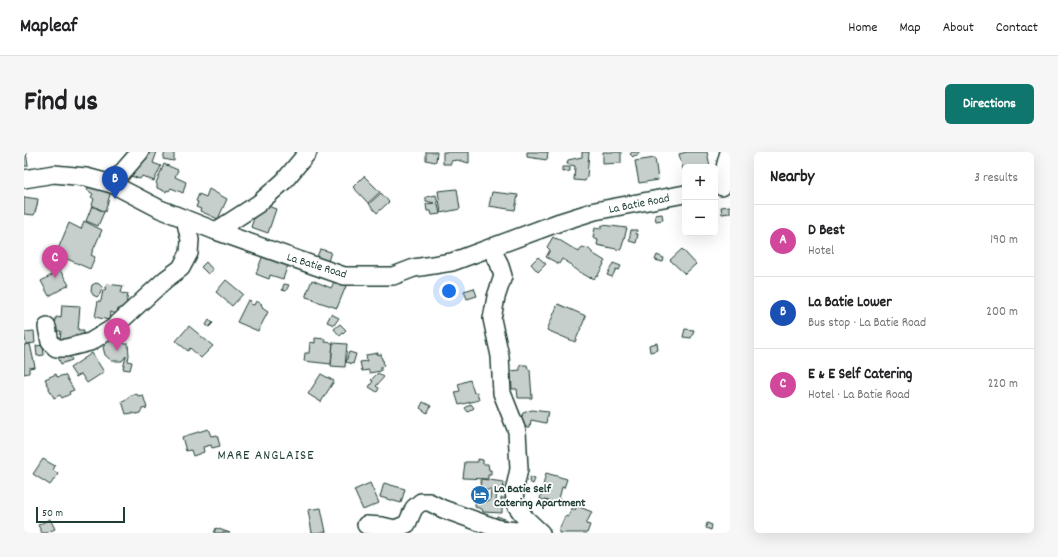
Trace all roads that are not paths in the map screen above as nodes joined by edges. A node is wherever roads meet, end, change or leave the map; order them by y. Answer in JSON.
{"nodes":[{"id":1,"x":140,"y":152,"type":"edge"},
{"id":2,"x":308,"y":152,"type":"edge"},
{"id":3,"x":729,"y":152,"type":"edge"},
{"id":4,"x":24,"y":179,"type":"edge"},
{"id":5,"x":112,"y":184,"type":"junction"},
{"id":6,"x":722,"y":187,"type":"edge"},
{"id":7,"x":682,"y":195,"type":"edge"},
{"id":8,"x":185,"y":219,"type":"junction"},
{"id":9,"x":216,"y":231,"type":"junction"},
{"id":10,"x":491,"y":248,"type":"junction"},
{"id":11,"x":47,"y":327,"type":"dead end"},
{"id":12,"x":366,"y":524,"type":"dead end"},
{"id":13,"x":538,"y":531,"type":"edge"}],
"edges":[{"from":1,"to":5,"type":"street"},
{"from":2,"to":9,"type":"street"},
{"from":3,"to":6,"type":"street"},
{"from":4,"to":5,"type":"street","name":"La Batie Road"},
{"from":5,"to":8,"type":"street","name":"La Batie Road"},
{"from":7,"to":10,"type":"street","name":"La Batie Road"},
{"from":8,"to":9,"type":"street","name":"La Batie Road"},
{"from":8,"to":11,"type":"street"},
{"from":9,"to":10,"type":"street","name":"La Batie Road"},
{"from":10,"to":13,"type":"street"},
{"from":12,"to":13,"type":"street"}]}
